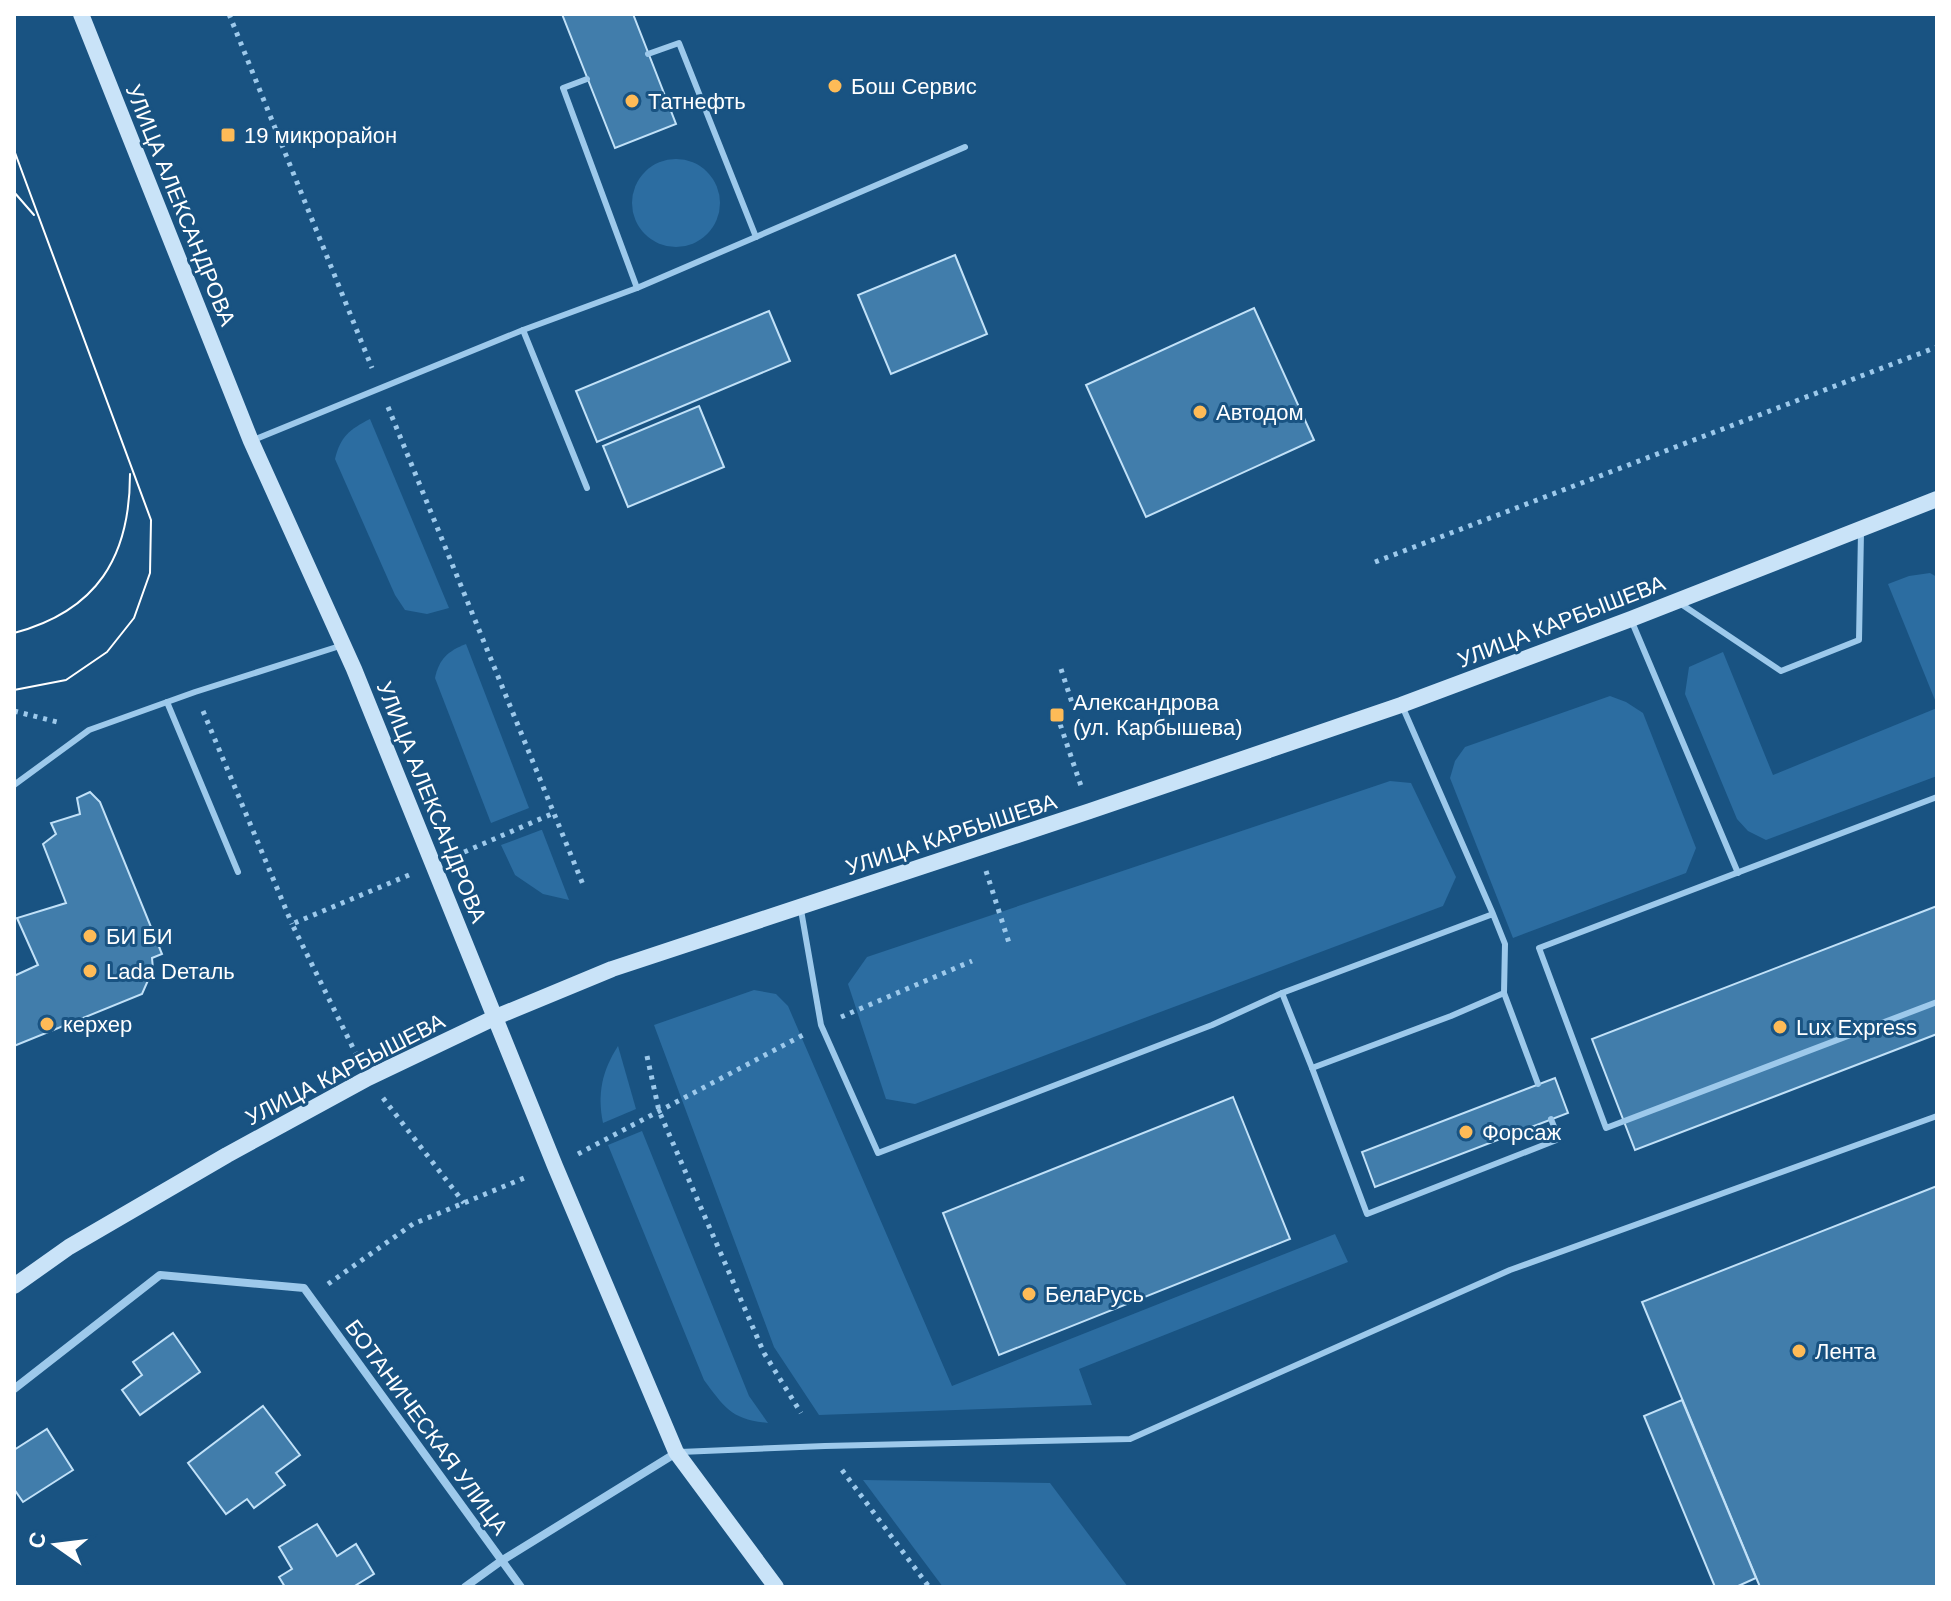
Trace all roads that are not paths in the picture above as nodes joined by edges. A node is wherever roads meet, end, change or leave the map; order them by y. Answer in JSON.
{"nodes":[{"id":1,"x":81,"y":14,"type":"edge"},
{"id":2,"x":648,"y":54,"type":"dead end"},
{"id":3,"x":587,"y":79,"type":"dead end"},
{"id":4,"x":965,"y":147,"type":"dead end"},
{"id":5,"x":756,"y":237,"type":"junction"},
{"id":6,"x":637,"y":288,"type":"junction"},
{"id":7,"x":523,"y":330,"type":"junction"},
{"id":8,"x":251,"y":441,"type":"junction"},
{"id":9,"x":587,"y":488,"type":"dead end"},
{"id":10,"x":1937,"y":499,"type":"edge"},
{"id":11,"x":1861,"y":528,"type":"junction"},
{"id":12,"x":1675,"y":600,"type":"junction"},
{"id":13,"x":1631,"y":619,"type":"junction"},
{"id":14,"x":343,"y":645,"type":"junction"},
{"id":15,"x":167,"y":702,"type":"junction"},
{"id":16,"x":1401,"y":705,"type":"junction"},
{"id":17,"x":14,"y":785,"type":"edge"},
{"id":18,"x":1937,"y":797,"type":"edge"},
{"id":19,"x":238,"y":872,"type":"dead end"},
{"id":20,"x":1738,"y":873,"type":"junction"},
{"id":21,"x":801,"y":906,"type":"junction"},
{"id":22,"x":1493,"y":914,"type":"junction"},
{"id":23,"x":1282,"y":993,"type":"junction"},
{"id":24,"x":1504,"y":993,"type":"junction"},
{"id":25,"x":1937,"y":1002,"type":"edge"},
{"id":26,"x":496,"y":1017,"type":"junction"},
{"id":27,"x":1312,"y":1068,"type":"junction"},
{"id":28,"x":1538,"y":1084,"type":"dead end"},
{"id":29,"x":1937,"y":1116,"type":"edge"},
{"id":30,"x":1551,"y":1119,"type":"dead end"},
{"id":31,"x":14,"y":1286,"type":"edge"},
{"id":32,"x":14,"y":1389,"type":"edge"},
{"id":33,"x":676,"y":1452,"type":"junction"},
{"id":34,"x":501,"y":1561,"type":"junction"},
{"id":35,"x":465,"y":1587,"type":"edge"},
{"id":36,"x":521,"y":1587,"type":"edge"},
{"id":37,"x":776,"y":1587,"type":"edge"}],
"edges":[{"from":1,"to":8,"type":"street","name":"УЛИЦА АЛЕКСАНДРОВА"},
{"from":2,"to":5,"type":"lane"},
{"from":3,"to":6,"type":"lane"},
{"from":4,"to":5,"type":"lane"},
{"from":5,"to":6,"type":"lane"},
{"from":6,"to":7,"type":"lane"},
{"from":7,"to":8,"type":"lane"},
{"from":7,"to":9,"type":"lane"},
{"from":8,"to":14,"type":"street","name":"УЛИЦА АЛЕКСАНДРОВА"},
{"from":10,"to":11,"type":"street","name":"УЛИЦА КАРБЫШЕВА"},
{"from":11,"to":12,"type":"street","name":"УЛИЦА КАРБЫШЕВА"},
{"from":11,"to":12,"type":"lane"},
{"from":12,"to":13,"type":"street","name":"УЛИЦА КАРБЫШЕВА"},
{"from":13,"to":16,"type":"street","name":"УЛИЦА КАРБЫШЕВА"},
{"from":13,"to":20,"type":"lane"},
{"from":14,"to":15,"type":"lane"},
{"from":14,"to":26,"type":"street","name":"УЛИЦА АЛЕКСАНДРОВА"},
{"from":15,"to":17,"type":"lane"},
{"from":15,"to":19,"type":"lane"},
{"from":16,"to":21,"type":"street","name":"УЛИЦА КАРБЫШЕВА"},
{"from":16,"to":22,"type":"lane"},
{"from":18,"to":20,"type":"lane"},
{"from":20,"to":25,"type":"lane"},
{"from":21,"to":23,"type":"lane"},
{"from":21,"to":26,"type":"street","name":"УЛИЦА КАРБЫШЕВА"},
{"from":22,"to":23,"type":"lane"},
{"from":22,"to":24,"type":"lane"},
{"from":23,"to":27,"type":"lane"},
{"from":24,"to":27,"type":"lane"},
{"from":24,"to":28,"type":"lane"},
{"from":26,"to":31,"type":"street","name":"УЛИЦА КАРБЫШЕВА"},
{"from":26,"to":33,"type":"street","name":"УЛИЦА АЛЕКСАНДРОВА"},
{"from":27,"to":30,"type":"lane"},
{"from":29,"to":33,"type":"lane"},
{"from":32,"to":34,"type":"street","name":"БОТАНИЧЕСКАЯ УЛИЦА"},
{"from":33,"to":34,"type":"street"},
{"from":33,"to":37,"type":"street","name":"УЛИЦА АЛЕКСАНДРОВА"},
{"from":34,"to":35,"type":"street"},
{"from":34,"to":36,"type":"street","name":"БОТАНИЧЕСКАЯ УЛИЦА"}]}
